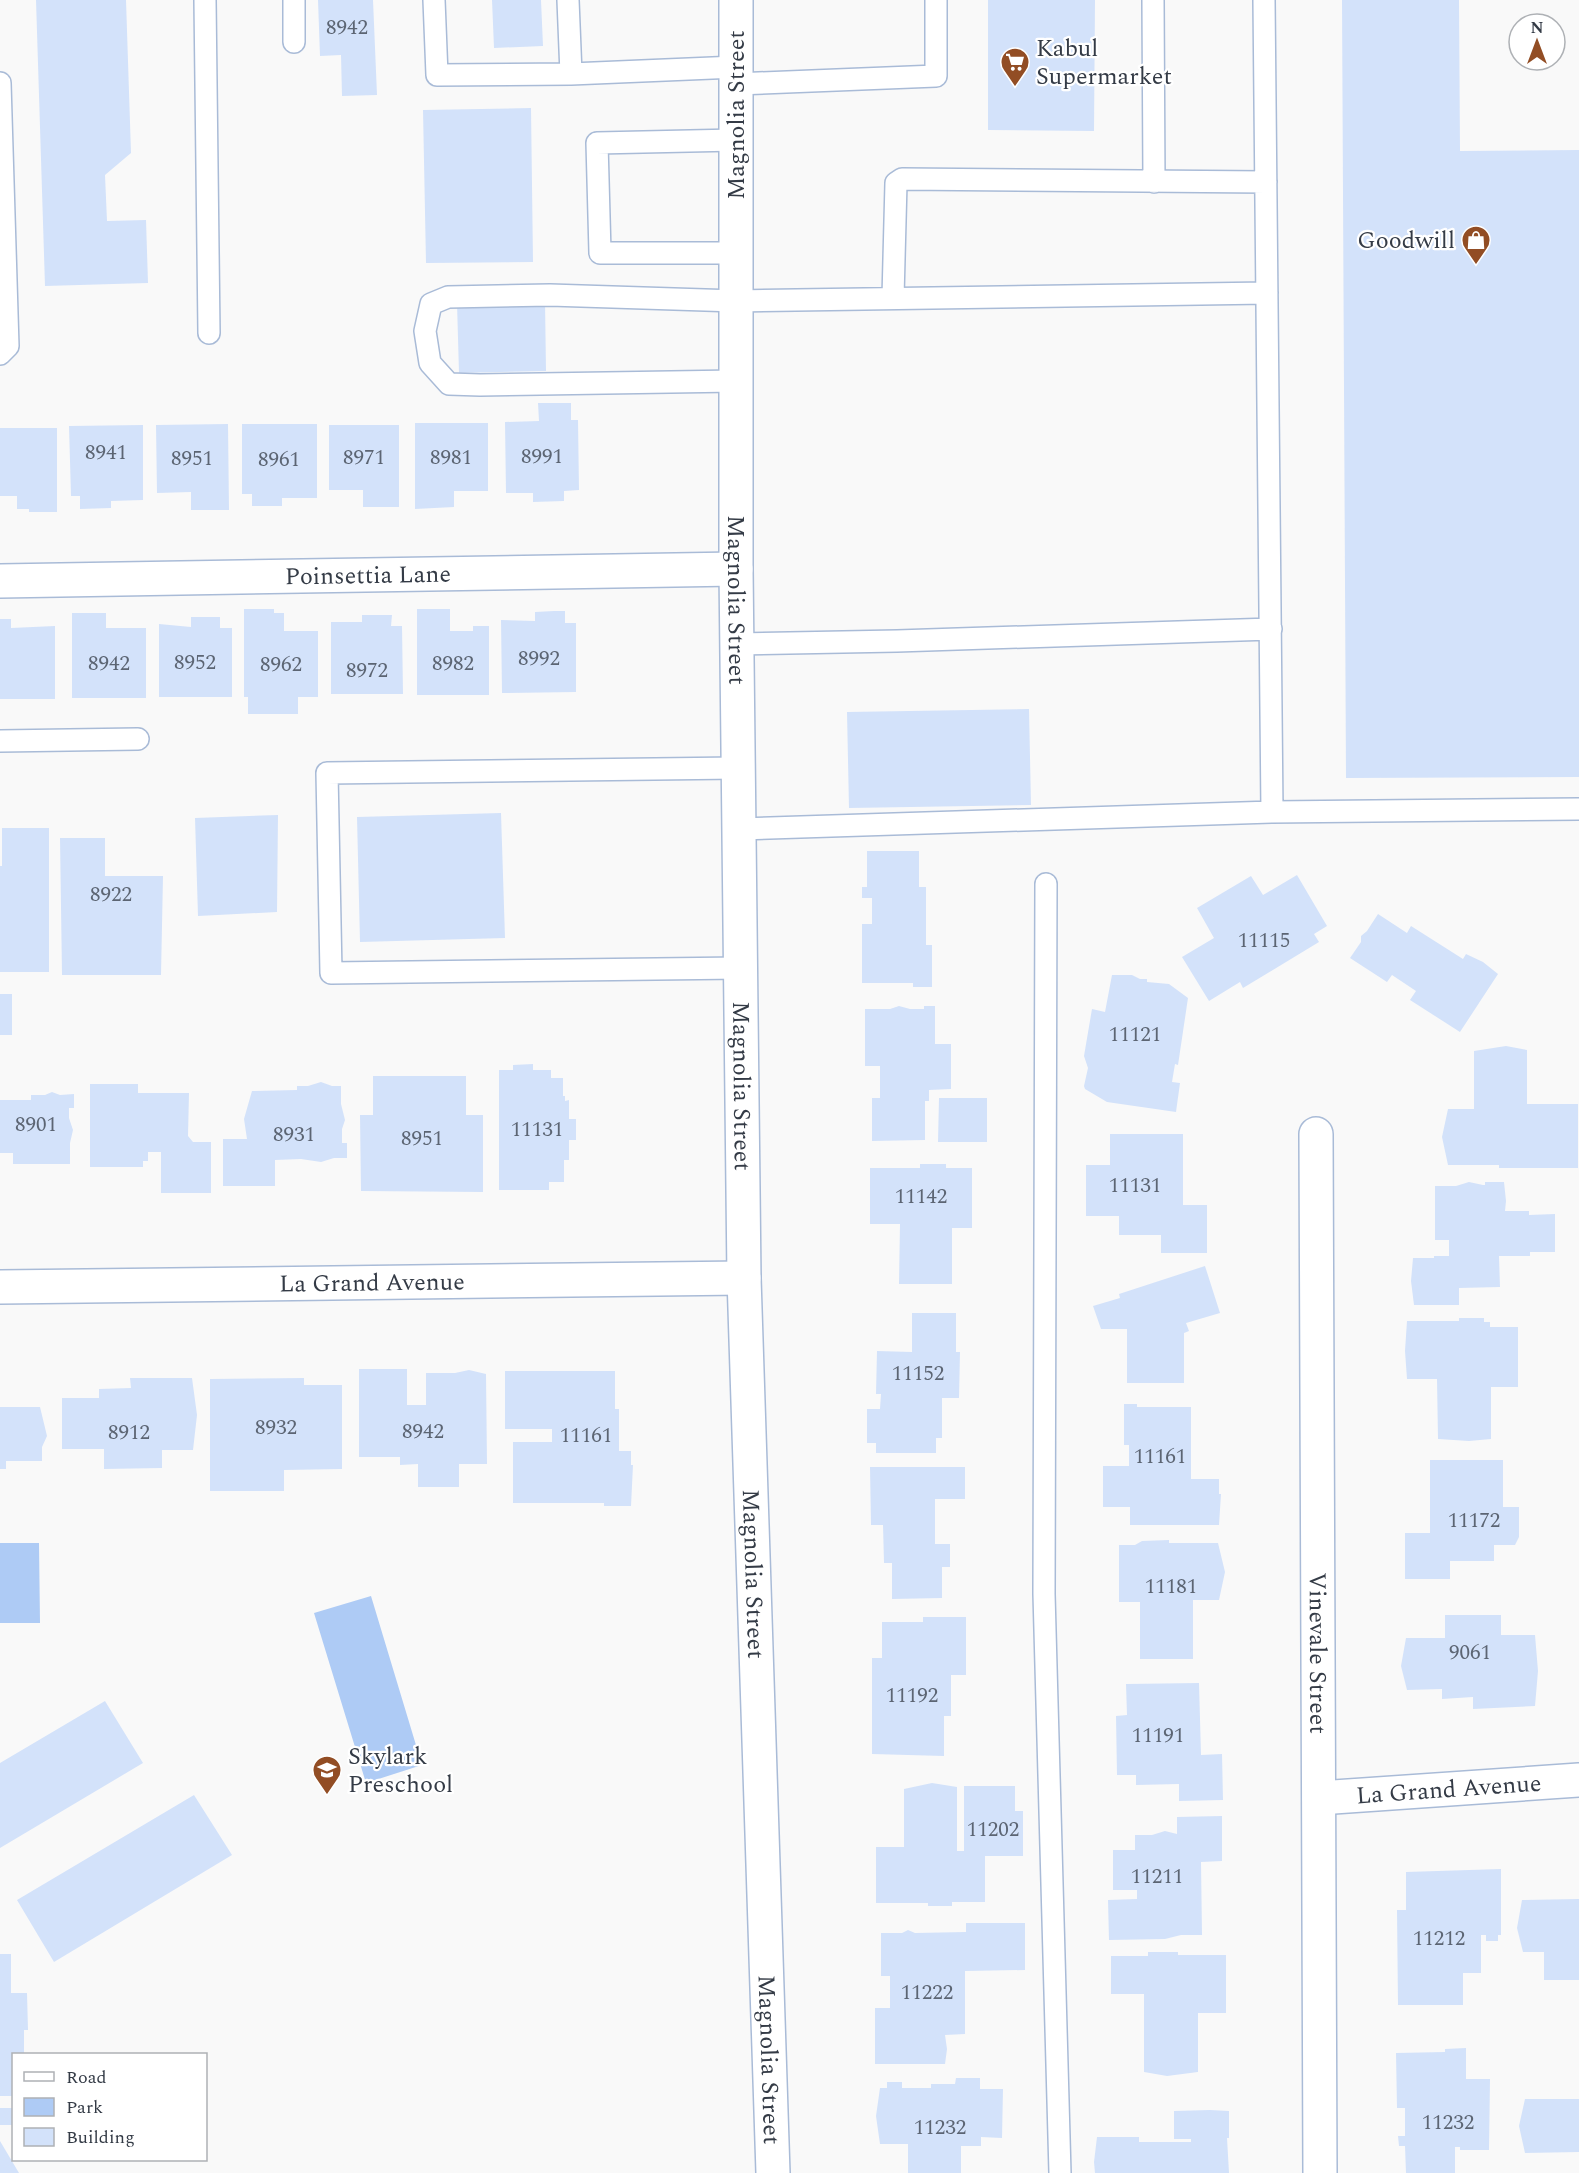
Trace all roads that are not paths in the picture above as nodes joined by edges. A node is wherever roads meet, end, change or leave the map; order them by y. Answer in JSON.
{"nodes":[{"id":1,"x":206,"y":0,"type":"edge"},
{"id":2,"x":294,"y":0,"type":"edge"},
{"id":3,"x":434,"y":0,"type":"edge"},
{"id":4,"x":568,"y":0,"type":"edge"},
{"id":5,"x":736,"y":0,"type":"edge"},
{"id":6,"x":936,"y":0,"type":"edge"},
{"id":7,"x":1154,"y":0,"type":"edge"},
{"id":8,"x":1264,"y":0,"type":"edge"},
{"id":9,"x":294,"y":42,"type":"dead end"},
{"id":10,"x":571,"y":74,"type":"junction"},
{"id":11,"x":736,"y":76,"type":"junction"},
{"id":12,"x":0,"y":83,"type":"edge"},
{"id":13,"x":736,"y":140,"type":"junction"},
{"id":14,"x":1154,"y":182,"type":"junction"},
{"id":15,"x":1266,"y":182,"type":"junction"},
{"id":16,"x":736,"y":254,"type":"junction"},
{"id":17,"x":1267,"y":293,"type":"junction"},
{"id":18,"x":894,"y":297,"type":"junction"},
{"id":19,"x":736,"y":301,"type":"junction"},
{"id":20,"x":209,"y":333,"type":"dead end"},
{"id":21,"x":0,"y":354,"type":"edge"},
{"id":22,"x":736,"y":381,"type":"junction"},
{"id":23,"x":735,"y":569,"type":"junction"},
{"id":24,"x":0,"y":581,"type":"edge"},
{"id":25,"x":1271,"y":629,"type":"junction"},
{"id":26,"x":737,"y":644,"type":"junction"},
{"id":27,"x":138,"y":739,"type":"dead end"},
{"id":28,"x":0,"y":741,"type":"edge"},
{"id":29,"x":738,"y":768,"type":"junction"},
{"id":30,"x":1579,"y":809,"type":"edge"},
{"id":31,"x":1272,"y":812,"type":"junction"},
{"id":32,"x":739,"y":829,"type":"junction"},
{"id":33,"x":1046,"y":884,"type":"dead end"},
{"id":34,"x":741,"y":968,"type":"junction"},
{"id":35,"x":1316,"y":1134,"type":"dead end"},
{"id":36,"x":744,"y":1278,"type":"junction"},
{"id":37,"x":0,"y":1287,"type":"edge"},
{"id":38,"x":1579,"y":1780,"type":"edge"},
{"id":39,"x":1319,"y":1798,"type":"junction"},
{"id":40,"x":773,"y":2173,"type":"edge"},
{"id":41,"x":1060,"y":2173,"type":"edge"},
{"id":42,"x":1320,"y":2173,"type":"edge"}],
"edges":[{"from":1,"to":20,"type":"lane"},
{"from":2,"to":9,"type":"lane"},
{"from":3,"to":10,"type":"lane"},
{"from":4,"to":10,"type":"lane"},
{"from":5,"to":11,"type":"street","name":"Magnolia Street"},
{"from":6,"to":11,"type":"lane"},
{"from":7,"to":14,"type":"lane"},
{"from":8,"to":15,"type":"lane"},
{"from":10,"to":11,"type":"lane"},
{"from":11,"to":13,"type":"street","name":"Magnolia Street"},
{"from":12,"to":21,"type":"lane"},
{"from":13,"to":16,"type":"street","name":"Magnolia Street"},
{"from":13,"to":16,"type":"lane"},
{"from":14,"to":15,"type":"lane"},
{"from":14,"to":18,"type":"lane"},
{"from":15,"to":17,"type":"lane"},
{"from":16,"to":19,"type":"street","name":"Magnolia Street"},
{"from":17,"to":18,"type":"lane"},
{"from":17,"to":25,"type":"lane"},
{"from":18,"to":19,"type":"lane"},
{"from":19,"to":22,"type":"street","name":"Magnolia Street"},
{"from":19,"to":22,"type":"lane"},
{"from":22,"to":23,"type":"street","name":"Magnolia Street"},
{"from":23,"to":24,"type":"street","name":"Poinsettia Lane"},
{"from":23,"to":26,"type":"street","name":"Magnolia Street"},
{"from":25,"to":26,"type":"lane"},
{"from":25,"to":31,"type":"lane"},
{"from":26,"to":29,"type":"street","name":"Magnolia Street"},
{"from":27,"to":28,"type":"lane"},
{"from":29,"to":32,"type":"street","name":"Magnolia Street"},
{"from":29,"to":34,"type":"lane"},
{"from":30,"to":31,"type":"lane"},
{"from":31,"to":32,"type":"lane"},
{"from":32,"to":34,"type":"street","name":"Magnolia Street"},
{"from":33,"to":41,"type":"lane"},
{"from":34,"to":36,"type":"street","name":"Magnolia Street"},
{"from":35,"to":39,"type":"street","name":"Vinevale Street"},
{"from":36,"to":37,"type":"street","name":"La Grand Avenue"},
{"from":36,"to":40,"type":"street","name":"Magnolia Street"},
{"from":38,"to":39,"type":"street","name":"La Grand Avenue"},
{"from":39,"to":42,"type":"street","name":"Vinevale Street"}]}
